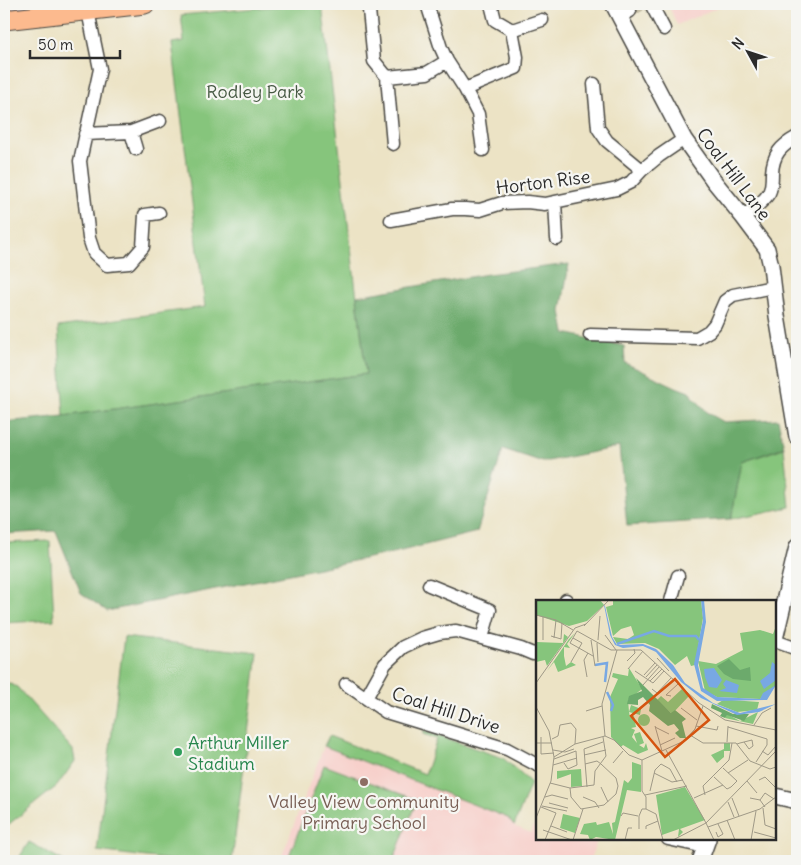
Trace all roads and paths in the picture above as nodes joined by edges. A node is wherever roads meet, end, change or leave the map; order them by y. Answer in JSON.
{"nodes":[{"id":1,"x":145,"y":4,"type":"edge"},
{"id":2,"x":427,"y":4,"type":"edge"},
{"id":3,"x":491,"y":4,"type":"edge"},
{"id":4,"x":651,"y":4,"type":"edge"},
{"id":5,"x":369,"y":10,"type":"dead end"},
{"id":6,"x":621,"y":10,"type":"edge"},
{"id":7,"x":88,"y":11,"type":"junction"},
{"id":8,"x":4,"y":20,"type":"edge"},
{"id":9,"x":542,"y":20,"type":"dead end"},
{"id":10,"x":664,"y":29,"type":"dead end"},
{"id":11,"x":512,"y":30,"type":"junction"},
{"id":12,"x":447,"y":61,"type":"junction"},
{"id":13,"x":387,"y":78,"type":"junction"},
{"id":14,"x":594,"y":84,"type":"dead end"},
{"id":15,"x":465,"y":89,"type":"junction"},
{"id":16,"x":160,"y":121,"type":"dead end"},
{"id":17,"x":131,"y":132,"type":"junction"},
{"id":18,"x":85,"y":134,"type":"junction"},
{"id":19,"x":797,"y":136,"type":"edge"},
{"id":20,"x":684,"y":139,"type":"junction"},
{"id":21,"x":393,"y":144,"type":"dead end"},
{"id":22,"x":136,"y":150,"type":"dead end"},
{"id":23,"x":483,"y":150,"type":"dead end"},
{"id":24,"x":642,"y":170,"type":"junction"},
{"id":25,"x":555,"y":202,"type":"junction"},
{"id":26,"x":159,"y":213,"type":"dead end"},
{"id":27,"x":743,"y":217,"type":"junction"},
{"id":28,"x":391,"y":220,"type":"dead end"},
{"id":29,"x":557,"y":240,"type":"dead end"},
{"id":30,"x":773,"y":287,"type":"junction"},
{"id":31,"x":590,"y":335,"type":"dead end"},
{"id":32,"x":792,"y":368,"type":"edge"},
{"id":33,"x":797,"y":437,"type":"edge"},
{"id":34,"x":797,"y":547,"type":"edge"},
{"id":35,"x":678,"y":576,"type":"dead end"},
{"id":36,"x":429,"y":585,"type":"dead end"},
{"id":37,"x":671,"y":600,"type":"edge"},
{"id":38,"x":776,"y":636,"type":"edge"},
{"id":39,"x":482,"y":638,"type":"junction"},
{"id":40,"x":776,"y":640,"type":"edge"},
{"id":41,"x":797,"y":649,"type":"edge"},
{"id":42,"x":536,"y":653,"type":"edge"},
{"id":43,"x":346,"y":684,"type":"dead end"},
{"id":44,"x":366,"y":698,"type":"junction"},
{"id":45,"x":536,"y":764,"type":"edge"},
{"id":46,"x":776,"y":796,"type":"edge"},
{"id":47,"x":797,"y":801,"type":"edge"},
{"id":48,"x":672,"y":840,"type":"edge"},
{"id":49,"x":704,"y":849,"type":"edge"}],
"edges":[{"from":1,"to":7,"type":"main road"},
{"from":2,"to":12,"type":"street"},
{"from":3,"to":11,"type":"street"},
{"from":4,"to":10,"type":"street"},
{"from":5,"to":13,"type":"street"},
{"from":6,"to":20,"type":"street","name":"Coal Hill Lane"},
{"from":7,"to":8,"type":"main road"},
{"from":7,"to":18,"type":"street"},
{"from":9,"to":11,"type":"street"},
{"from":11,"to":15,"type":"street"},
{"from":12,"to":13,"type":"street"},
{"from":12,"to":15,"type":"street"},
{"from":13,"to":21,"type":"street"},
{"from":14,"to":24,"type":"street"},
{"from":15,"to":23,"type":"street"},
{"from":16,"to":17,"type":"street"},
{"from":17,"to":18,"type":"street"},
{"from":17,"to":22,"type":"street"},
{"from":18,"to":26,"type":"street"},
{"from":19,"to":27,"type":"street"},
{"from":20,"to":24,"type":"street","name":"Horton Rise"},
{"from":20,"to":27,"type":"street","name":"Coal Hill Lane"},
{"from":24,"to":25,"type":"street","name":"Horton Rise"},
{"from":25,"to":28,"type":"street","name":"Horton Rise"},
{"from":25,"to":29,"type":"street"},
{"from":27,"to":30,"type":"street","name":"Coal Hill Lane"},
{"from":30,"to":31,"type":"street"},
{"from":30,"to":32,"type":"street","name":"Coal Hill Lane"},
{"from":32,"to":33,"type":"street","name":"Coal Hill Lane"},
{"from":34,"to":38,"type":"street"},
{"from":35,"to":37,"type":"street"},
{"from":36,"to":39,"type":"street"},
{"from":39,"to":42,"type":"street"},
{"from":39,"to":44,"type":"street"},
{"from":40,"to":41,"type":"street"},
{"from":43,"to":44,"type":"street","name":"Coal Hill Drive"},
{"from":44,"to":45,"type":"street","name":"Coal Hill Drive"},
{"from":46,"to":47,"type":"street"},
{"from":48,"to":49,"type":"street"}]}
